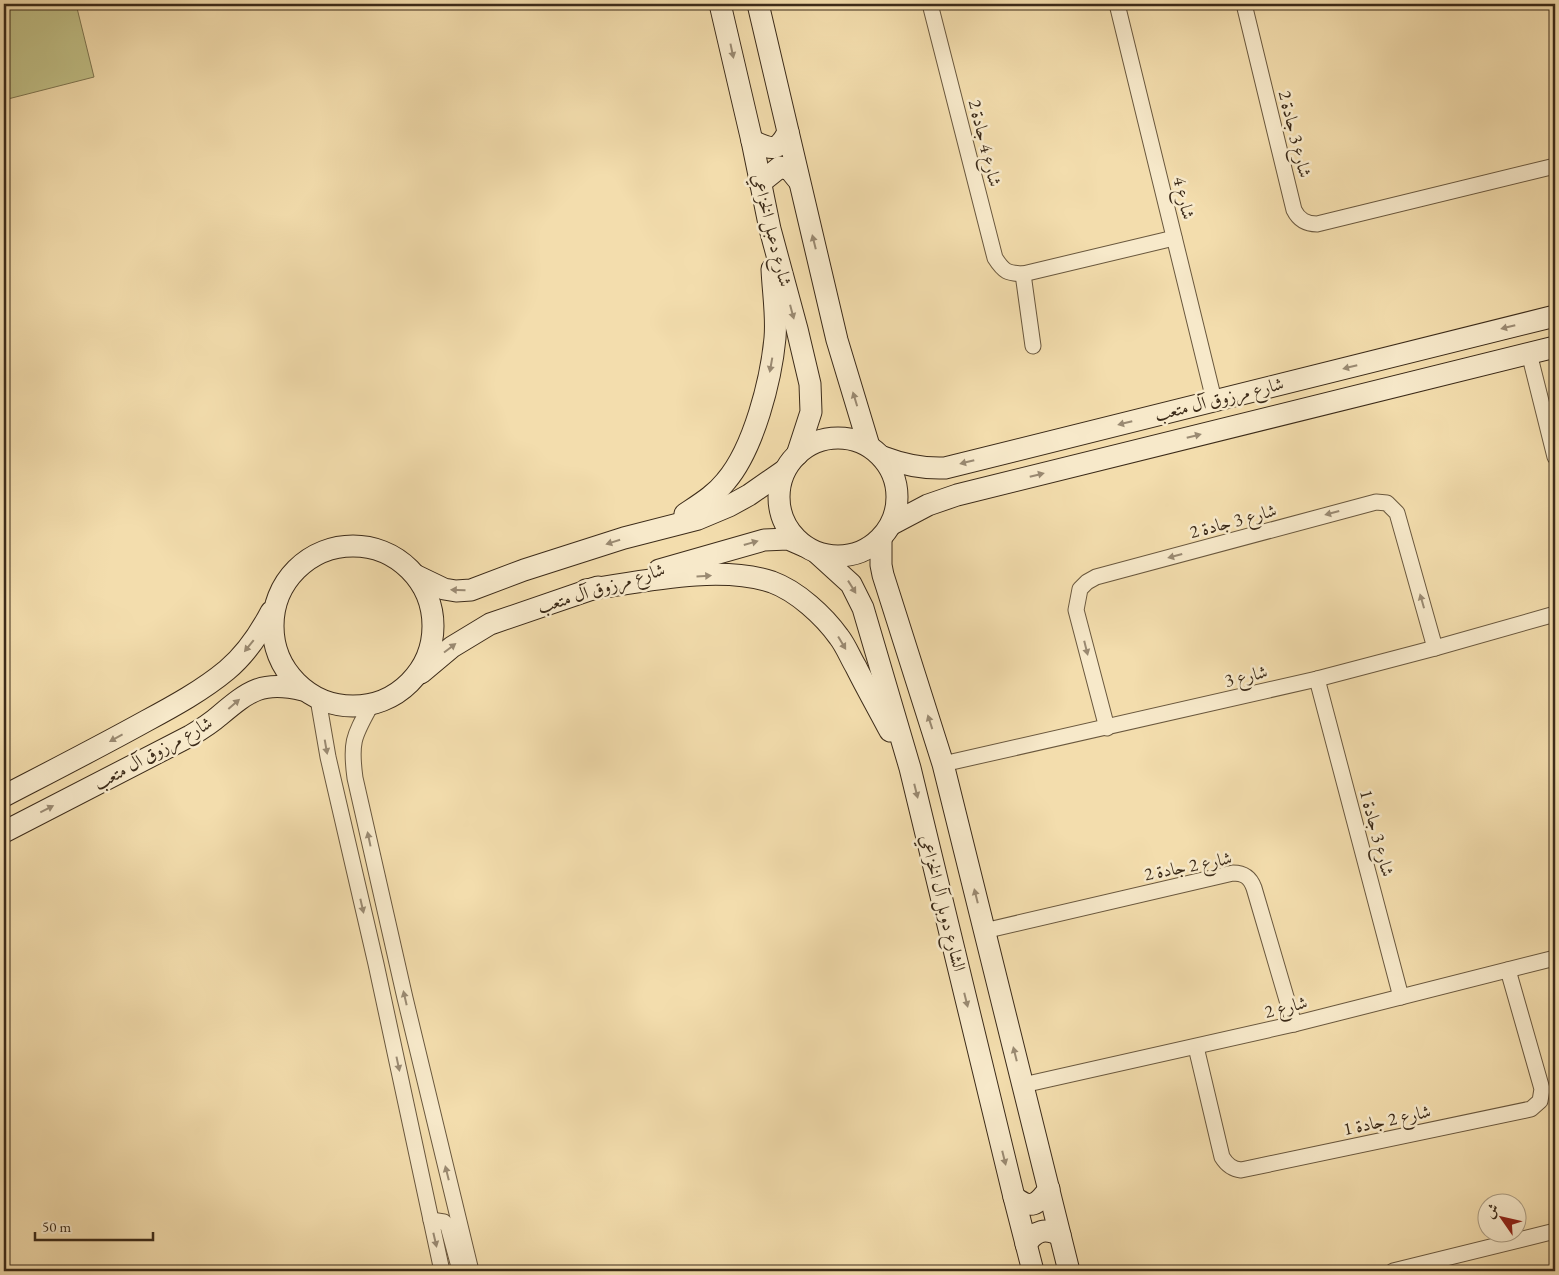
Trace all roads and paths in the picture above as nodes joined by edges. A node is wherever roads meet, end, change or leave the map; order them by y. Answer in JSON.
{"nodes":[{"id":1,"x":720,"y":4,"type":"edge"},
{"id":2,"x":758,"y":4,"type":"edge"},
{"id":3,"x":930,"y":4,"type":"edge"},
{"id":4,"x":1117,"y":4,"type":"edge"},
{"id":5,"x":1244,"y":4,"type":"edge"},
{"id":6,"x":788,"y":132,"type":"junction"},
{"id":7,"x":752,"y":141,"type":"junction"},
{"id":8,"x":1555,"y":166,"type":"edge"},
{"id":9,"x":799,"y":180,"type":"junction"},
{"id":10,"x":760,"y":183,"type":"junction"},
{"id":11,"x":770,"y":229,"type":"junction"},
{"id":12,"x":1174,"y":238,"type":"junction"},
{"id":13,"x":1023,"y":274,"type":"junction"},
{"id":14,"x":1555,"y":316,"type":"edge"},
{"id":15,"x":1477,"y":335,"type":"junction"},
{"id":16,"x":1033,"y":346,"type":"dead end"},
{"id":17,"x":1430,"y":346,"type":"junction"},
{"id":18,"x":1555,"y":347,"type":"edge"},
{"id":19,"x":1528,"y":353,"type":"junction"},
{"id":20,"x":1483,"y":364,"type":"junction"},
{"id":21,"x":1434,"y":377,"type":"junction"},
{"id":22,"x":1214,"y":400,"type":"junction"},
{"id":23,"x":876,"y":451,"type":"junction"},
{"id":24,"x":1555,"y":457,"type":"edge"},
{"id":25,"x":791,"y":463,"type":"junction"},
{"id":26,"x":886,"y":531,"type":"junction"},
{"id":27,"x":651,"y":532,"type":"junction"},
{"id":28,"x":811,"y":549,"type":"junction"},
{"id":29,"x":417,"y":576,"type":"junction"},
{"id":30,"x":586,"y":590,"type":"junction"},
{"id":31,"x":274,"y":605,"type":"junction"},
{"id":32,"x":1555,"y":614,"type":"edge"},
{"id":33,"x":1436,"y":648,"type":"junction"},
{"id":34,"x":1317,"y":679,"type":"junction"},
{"id":35,"x":413,"y":680,"type":"junction"},
{"id":36,"x":310,"y":694,"type":"junction"},
{"id":37,"x":371,"y":705,"type":"junction"},
{"id":38,"x":1106,"y":728,"type":"junction"},
{"id":39,"x":942,"y":764,"type":"junction"},
{"id":40,"x":910,"y":768,"type":"junction"},
{"id":41,"x":4,"y":796,"type":"edge"},
{"id":42,"x":4,"y":832,"type":"edge"},
{"id":43,"x":984,"y":931,"type":"junction"},
{"id":44,"x":1555,"y":958,"type":"edge"},
{"id":45,"x":1508,"y":970,"type":"junction"},
{"id":46,"x":1401,"y":997,"type":"junction"},
{"id":47,"x":1294,"y":1024,"type":"junction"},
{"id":48,"x":1196,"y":1047,"type":"junction"},
{"id":49,"x":1023,"y":1085,"type":"junction"},
{"id":50,"x":1049,"y":1189,"type":"junction"},
{"id":51,"x":1014,"y":1197,"type":"junction"},
{"id":52,"x":431,"y":1220,"type":"junction"},
{"id":53,"x":1555,"y":1231,"type":"edge"},
{"id":54,"x":1060,"y":1235,"type":"junction"},
{"id":55,"x":1026,"y":1244,"type":"junction"},
{"id":56,"x":1401,"y":1270,"type":"edge"},
{"id":57,"x":442,"y":1271,"type":"edge"},
{"id":58,"x":461,"y":1271,"type":"edge"},
{"id":59,"x":471,"y":1271,"type":"edge"},
{"id":60,"x":1033,"y":1271,"type":"edge"},
{"id":61,"x":1069,"y":1271,"type":"edge"}],
"edges":[{"from":1,"to":7,"type":"main road","name":"شارع دعبل الخزاعي","one_way":true},
{"from":2,"to":6,"type":"main road"},
{"from":3,"to":13,"type":"street","name":"شارع 4 جادة 2"},
{"from":4,"to":12,"type":"street","name":"شارع 4"},
{"from":5,"to":8,"type":"street","name":"شارع 3 جادة 2"},
{"from":6,"to":7,"type":"main road"},
{"from":6,"to":9,"type":"main road"},
{"from":7,"to":10,"type":"main road","name":"شارع دعبل الخزاعي"},
{"from":9,"to":10,"type":"main road"},
{"from":23,"to":9,"type":"main road","one_way":true},
{"from":10,"to":11,"type":"main road","name":"شارع دعبل الخزاعي"},
{"from":11,"to":25,"type":"main road","name":"شارع دعبل الخزاعي","one_way":true},
{"from":11,"to":27,"type":"main road","one_way":true},
{"from":12,"to":13,"type":"street"},
{"from":12,"to":22,"type":"street","name":"شارع 4"},
{"from":13,"to":16,"type":"street"},
{"from":14,"to":15,"type":"main road","name":"شارع مرزوق آل متعب","one_way":true},
{"from":15,"to":17,"type":"main road","name":"شارع مرزوق آل متعب"},
{"from":15,"to":20,"type":"main road"},
{"from":17,"to":21,"type":"main road"},
{"from":17,"to":22,"type":"main road","name":"شارع مرزوق آل متعب","one_way":true},
{"from":18,"to":19,"type":"main road","name":"شارع مرزوق آل متعب"},
{"from":19,"to":20,"type":"main road","name":"شارع مرزوق آل متعب"},
{"from":19,"to":24,"type":"street"},
{"from":20,"to":21,"type":"main road","name":"شارع مرزوق آل متعب"},
{"from":26,"to":21,"type":"main road","name":"شارع مرزوق آل متعب","one_way":true},
{"from":22,"to":23,"type":"main road","name":"شارع مرزوق آل متعب","one_way":true},
{"from":23,"to":25,"type":"main road"},
{"from":23,"to":26,"type":"main road"},
{"from":25,"to":27,"type":"main road"},
{"from":25,"to":28,"type":"main road"},
{"from":26,"to":28,"type":"main road"},
{"from":39,"to":26,"type":"main road","name":"الشارع دوبل آل الخزاعي","one_way":true},
{"from":27,"to":29,"type":"main road","one_way":true},
{"from":30,"to":28,"type":"main road","name":"شارع مرزوق آل متعب","one_way":true},
{"from":28,"to":40,"type":"main road","name":"الشارع دوبل آل الخزاعي","one_way":true},
{"from":29,"to":31,"type":"main road"},
{"from":29,"to":35,"type":"main road"},
{"from":35,"to":30,"type":"main road","name":"شارع مرزوق آل متعب","one_way":true},
{"from":30,"to":40,"type":"main road","one_way":true},
{"from":31,"to":36,"type":"main road"},
{"from":31,"to":41,"type":"main road","name":"شارع مرزوق آل متعب","one_way":true},
{"from":32,"to":33,"type":"street","name":"شارع 3"},
{"from":33,"to":34,"type":"street","name":"شارع 3"},
{"from":33,"to":38,"type":"street","name":"شارع 3 جادة 2","one_way":true},
{"from":34,"to":38,"type":"street","name":"شارع 3"},
{"from":34,"to":46,"type":"street","name":"شارع 3 جادة 1"},
{"from":35,"to":37,"type":"main road"},
{"from":36,"to":37,"type":"main road"},
{"from":42,"to":36,"type":"main road","name":"شارع مرزوق آل متعب","one_way":true},
{"from":36,"to":52,"type":"street","one_way":true},
{"from":59,"to":37,"type":"street","one_way":true},
{"from":38,"to":39,"type":"street","name":"شارع 3"},
{"from":43,"to":39,"type":"main road","name":"الشارع دوبل آل الخزاعي","one_way":true},
{"from":40,"to":51,"type":"main road","name":"الشارع دوبل آل الخزاعي","one_way":true},
{"from":43,"to":47,"type":"street","name":"شارع 2 جادة 2"},
{"from":49,"to":43,"type":"main road","name":"الشارع دوبل آل الخزاعي","one_way":true},
{"from":44,"to":45,"type":"street","name":"شارع 2"},
{"from":45,"to":46,"type":"street","name":"شارع 2"},
{"from":45,"to":48,"type":"street","name":"شارع 2 جادة 1"},
{"from":46,"to":47,"type":"street","name":"شارع 2"},
{"from":47,"to":48,"type":"street","name":"شارع 2"},
{"from":48,"to":49,"type":"street","name":"شارع 2"},
{"from":49,"to":50,"type":"main road","name":"الشارع دوبل آل الخزاعي"},
{"from":50,"to":51,"type":"main road"},
{"from":50,"to":54,"type":"main road","name":"الشارع دوبل آل الخزاعي"},
{"from":51,"to":55,"type":"main road","name":"الشارع دوبل آل الخزاعي"},
{"from":52,"to":57,"type":"street","one_way":true},
{"from":52,"to":58,"type":"street"},
{"from":53,"to":56,"type":"street"},
{"from":54,"to":55,"type":"main road"},
{"from":54,"to":61,"type":"main road","name":"الشارع دوبل آل الخزاعي"},
{"from":55,"to":60,"type":"main road","name":"الشارع دوبل آل الخزاعي"}]}
